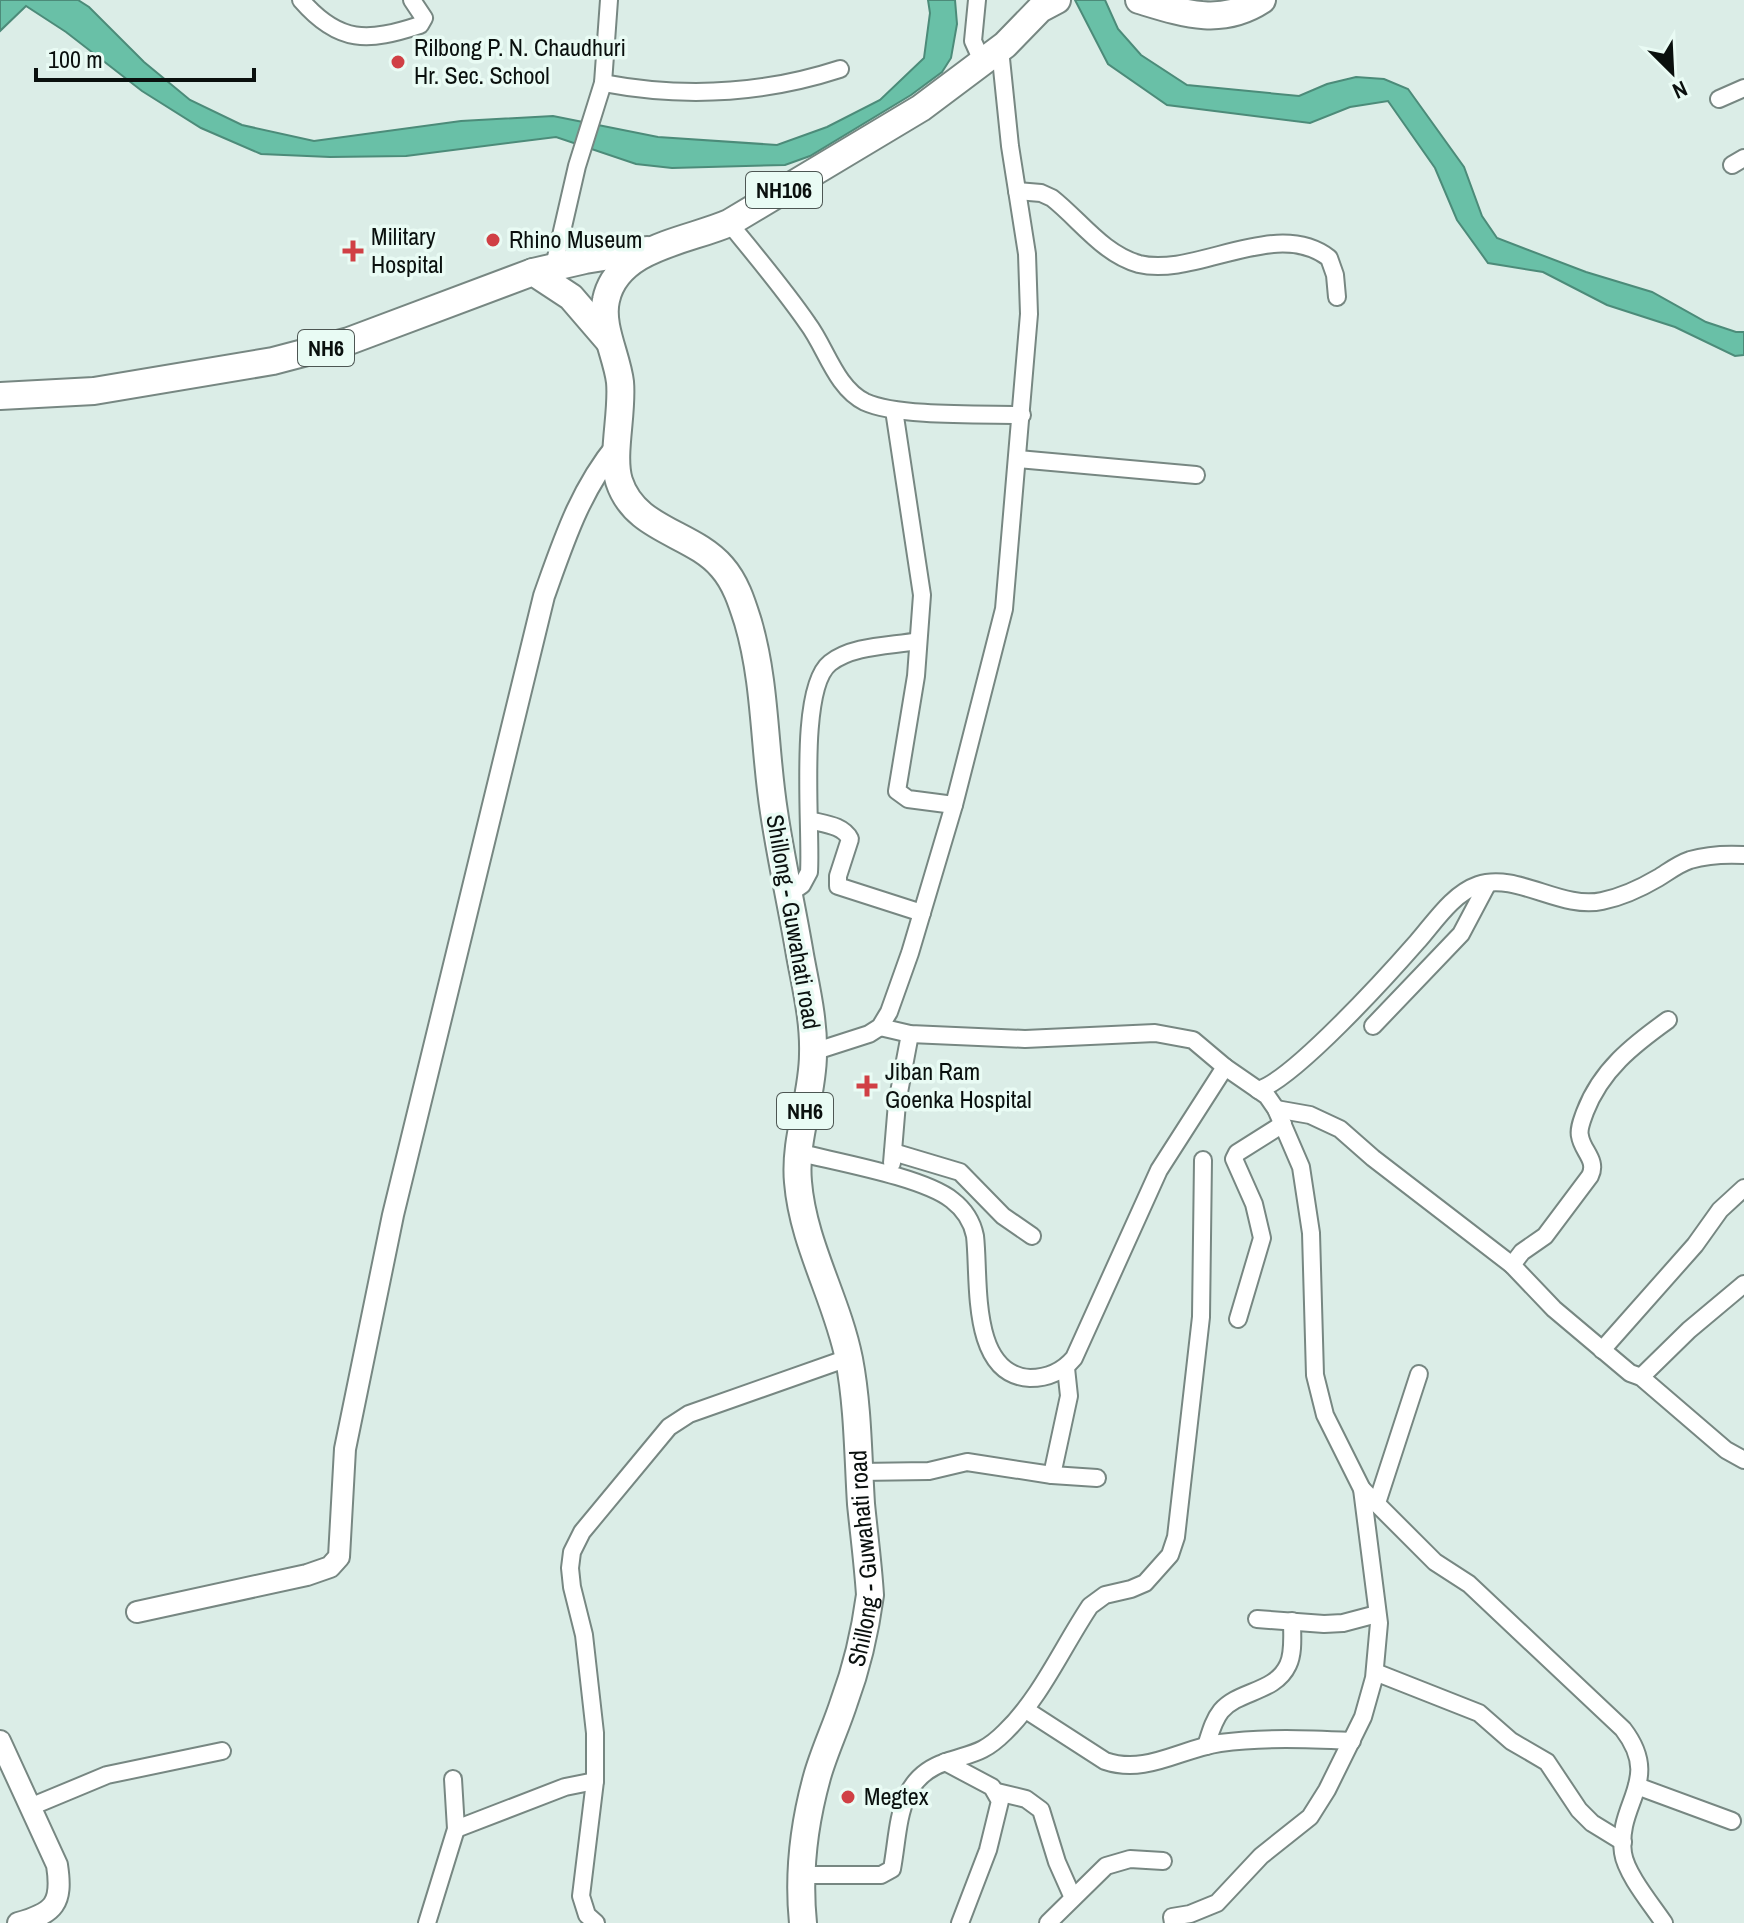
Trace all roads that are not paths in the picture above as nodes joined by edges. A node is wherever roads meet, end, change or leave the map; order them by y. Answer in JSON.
{"nodes":[{"id":1,"x":301,"y":0,"type":"edge"},
{"id":2,"x":411,"y":0,"type":"edge"},
{"id":3,"x":609,"y":0,"type":"edge"},
{"id":4,"x":977,"y":0,"type":"edge"},
{"id":5,"x":1057,"y":0,"type":"edge"},
{"id":6,"x":1140,"y":0,"type":"edge"},
{"id":7,"x":1262,"y":0,"type":"edge"},
{"id":8,"x":996,"y":52,"type":"junction"},
{"id":9,"x":840,"y":69,"type":"dead end"},
{"id":10,"x":1744,"y":88,"type":"edge"},
{"id":11,"x":601,"y":89,"type":"junction"},
{"id":12,"x":1719,"y":99,"type":"dead end"},
{"id":13,"x":1017,"y":191,"type":"junction"},
{"id":14,"x":729,"y":223,"type":"junction"},
{"id":15,"x":650,"y":250,"type":"junction"},
{"id":16,"x":543,"y":269,"type":"junction"},
{"id":17,"x":1337,"y":297,"type":"dead end"},
{"id":18,"x":613,"y":346,"type":"junction"},
{"id":19,"x":0,"y":396,"type":"edge"},
{"id":20,"x":894,"y":410,"type":"junction"},
{"id":21,"x":1022,"y":415,"type":"junction"},
{"id":22,"x":618,"y":444,"type":"junction"},
{"id":23,"x":1018,"y":459,"type":"junction"},
{"id":24,"x":1196,"y":475,"type":"dead end"},
{"id":25,"x":918,"y":641,"type":"junction"},
{"id":26,"x":954,"y":805,"type":"junction"},
{"id":27,"x":809,"y":820,"type":"junction"},
{"id":28,"x":1744,"y":855,"type":"edge"},
{"id":29,"x":1488,"y":883,"type":"junction"},
{"id":30,"x":789,"y":894,"type":"junction"},
{"id":31,"x":922,"y":913,"type":"junction"},
{"id":32,"x":1668,"y":1020,"type":"dead end"},
{"id":33,"x":1373,"y":1026,"type":"dead end"},
{"id":34,"x":880,"y":1027,"type":"junction"},
{"id":35,"x":910,"y":1034,"type":"junction"},
{"id":36,"x":813,"y":1052,"type":"junction"},
{"id":37,"x":1225,"y":1067,"type":"junction"},
{"id":38,"x":1258,"y":1090,"type":"junction"},
{"id":39,"x":1280,"y":1116,"type":"junction"},
{"id":40,"x":797,"y":1152,"type":"junction"},
{"id":41,"x":893,"y":1152,"type":"junction"},
{"id":42,"x":1203,"y":1160,"type":"dead end"},
{"id":43,"x":891,"y":1176,"type":"junction"},
{"id":44,"x":1744,"y":1188,"type":"edge"},
{"id":45,"x":1032,"y":1236,"type":"dead end"},
{"id":46,"x":1512,"y":1265,"type":"junction"},
{"id":47,"x":1744,"y":1284,"type":"edge"},
{"id":48,"x":1238,"y":1319,"type":"dead end"},
{"id":49,"x":1602,"y":1350,"type":"junction"},
{"id":50,"x":848,"y":1358,"type":"junction"},
{"id":51,"x":1066,"y":1368,"type":"junction"},
{"id":52,"x":1419,"y":1374,"type":"dead end"},
{"id":53,"x":1641,"y":1377,"type":"junction"},
{"id":54,"x":1744,"y":1460,"type":"edge"},
{"id":55,"x":859,"y":1472,"type":"junction"},
{"id":56,"x":1052,"y":1475,"type":"junction"},
{"id":57,"x":1097,"y":1478,"type":"dead end"},
{"id":58,"x":1362,"y":1489,"type":"junction"},
{"id":59,"x":1377,"y":1503,"type":"junction"},
{"id":60,"x":137,"y":1612,"type":"dead end"},
{"id":61,"x":1377,"y":1614,"type":"junction"},
{"id":62,"x":1257,"y":1619,"type":"dead end"},
{"id":63,"x":1292,"y":1621,"type":"junction"},
{"id":64,"x":1375,"y":1672,"type":"junction"},
{"id":65,"x":1026,"y":1710,"type":"junction"},
{"id":66,"x":1352,"y":1741,"type":"junction"},
{"id":67,"x":1206,"y":1746,"type":"junction"},
{"id":68,"x":3,"y":1748,"type":"edge"},
{"id":69,"x":222,"y":1751,"type":"dead end"},
{"id":70,"x":945,"y":1762,"type":"junction"},
{"id":71,"x":453,"y":1779,"type":"dead end"},
{"id":72,"x":595,"y":1781,"type":"junction"},
{"id":73,"x":0,"y":1786,"type":"edge"},
{"id":74,"x":1637,"y":1786,"type":"junction"},
{"id":75,"x":997,"y":1792,"type":"junction"},
{"id":76,"x":30,"y":1807,"type":"junction"},
{"id":77,"x":1732,"y":1821,"type":"dead end"},
{"id":78,"x":456,"y":1829,"type":"junction"},
{"id":79,"x":1623,"y":1842,"type":"junction"},
{"id":80,"x":1163,"y":1861,"type":"dead end"},
{"id":81,"x":802,"y":1875,"type":"junction"},
{"id":82,"x":1073,"y":1898,"type":"junction"},
{"id":83,"x":18,"y":1923,"type":"edge"},
{"id":84,"x":427,"y":1923,"type":"edge"},
{"id":85,"x":596,"y":1923,"type":"edge"},
{"id":86,"x":803,"y":1923,"type":"edge"},
{"id":87,"x":960,"y":1923,"type":"edge"},
{"id":88,"x":1048,"y":1923,"type":"edge"},
{"id":89,"x":1173,"y":1923,"type":"edge"},
{"id":90,"x":1664,"y":1923,"type":"edge"}],
"edges":[{"from":1,"to":2,"type":"street"},
{"from":3,"to":11,"type":"street"},
{"from":4,"to":8,"type":"street"},
{"from":5,"to":8,"type":"highway","number":"NH106"},
{"from":6,"to":7,"type":"highway"},
{"from":8,"to":13,"type":"street"},
{"from":8,"to":14,"type":"highway","number":"NH106"},
{"from":9,"to":11,"type":"street"},
{"from":10,"to":12,"type":"street"},
{"from":11,"to":16,"type":"street"},
{"from":13,"to":17,"type":"street"},
{"from":13,"to":21,"type":"street"},
{"from":14,"to":15,"type":"highway","number":"NH106"},
{"from":14,"to":20,"type":"street"},
{"from":15,"to":16,"type":"highway","number":"NH106"},
{"from":15,"to":18,"type":"highway","number":"NH106"},
{"from":16,"to":18,"type":"highway"},
{"from":16,"to":19,"type":"highway","number":"NH6"},
{"from":18,"to":22,"type":"highway","name":"Shillong - Guwahati road","number":"NH6"},
{"from":20,"to":21,"type":"street"},
{"from":20,"to":25,"type":"street"},
{"from":21,"to":23,"type":"street"},
{"from":22,"to":30,"type":"highway","name":"Shillong - Guwahati road","number":"NH6"},
{"from":22,"to":60,"type":"street"},
{"from":23,"to":24,"type":"street"},
{"from":23,"to":26,"type":"street"},
{"from":25,"to":26,"type":"street"},
{"from":25,"to":27,"type":"street"},
{"from":26,"to":31,"type":"street"},
{"from":27,"to":30,"type":"street"},
{"from":27,"to":31,"type":"street"},
{"from":28,"to":29,"type":"street"},
{"from":29,"to":33,"type":"street"},
{"from":29,"to":38,"type":"street"},
{"from":30,"to":36,"type":"highway","name":"Shillong - Guwahati road","number":"NH6"},
{"from":31,"to":34,"type":"street"},
{"from":32,"to":46,"type":"street"},
{"from":34,"to":35,"type":"street"},
{"from":34,"to":36,"type":"street"},
{"from":35,"to":37,"type":"street"},
{"from":35,"to":41,"type":"street"},
{"from":36,"to":40,"type":"highway","name":"Shillong - Guwahati road","number":"NH6"},
{"from":37,"to":38,"type":"street"},
{"from":37,"to":51,"type":"street"},
{"from":38,"to":39,"type":"street"},
{"from":39,"to":46,"type":"street"},
{"from":39,"to":48,"type":"street"},
{"from":39,"to":58,"type":"street"},
{"from":40,"to":43,"type":"street"},
{"from":40,"to":50,"type":"highway","name":"Shillong - Guwahati road","number":"NH6"},
{"from":41,"to":43,"type":"street"},
{"from":41,"to":45,"type":"street"},
{"from":42,"to":65,"type":"street"},
{"from":43,"to":51,"type":"street"},
{"from":44,"to":49,"type":"street"},
{"from":46,"to":49,"type":"street"},
{"from":47,"to":53,"type":"street"},
{"from":49,"to":53,"type":"street"},
{"from":50,"to":55,"type":"highway","name":"Shillong - Guwahati road","number":"NH6"},
{"from":50,"to":72,"type":"street"},
{"from":51,"to":56,"type":"street"},
{"from":52,"to":59,"type":"street"},
{"from":53,"to":54,"type":"street"},
{"from":55,"to":56,"type":"street"},
{"from":55,"to":81,"type":"highway","name":"Shillong - Guwahati road","number":"NH6"},
{"from":56,"to":57,"type":"street"},
{"from":58,"to":59,"type":"street"},
{"from":58,"to":61,"type":"street"},
{"from":59,"to":74,"type":"street"},
{"from":61,"to":63,"type":"street"},
{"from":61,"to":64,"type":"street"},
{"from":62,"to":63,"type":"street"},
{"from":63,"to":67,"type":"street"},
{"from":64,"to":66,"type":"street"},
{"from":64,"to":79,"type":"street"},
{"from":65,"to":67,"type":"street"},
{"from":65,"to":70,"type":"street"},
{"from":66,"to":67,"type":"street"},
{"from":66,"to":89,"type":"street"},
{"from":68,"to":73,"type":"street"},
{"from":68,"to":76,"type":"street"},
{"from":69,"to":76,"type":"street"},
{"from":70,"to":75,"type":"street"},
{"from":70,"to":81,"type":"street"},
{"from":71,"to":78,"type":"street"},
{"from":72,"to":78,"type":"street"},
{"from":72,"to":85,"type":"street"},
{"from":74,"to":77,"type":"street"},
{"from":74,"to":79,"type":"street"},
{"from":75,"to":82,"type":"street"},
{"from":75,"to":87,"type":"street"},
{"from":76,"to":83,"type":"street"},
{"from":78,"to":84,"type":"street"},
{"from":79,"to":90,"type":"street"},
{"from":80,"to":82,"type":"street"},
{"from":81,"to":86,"type":"highway","name":"Shillong - Guwahati road","number":"NH6"},
{"from":82,"to":88,"type":"street"}]}
